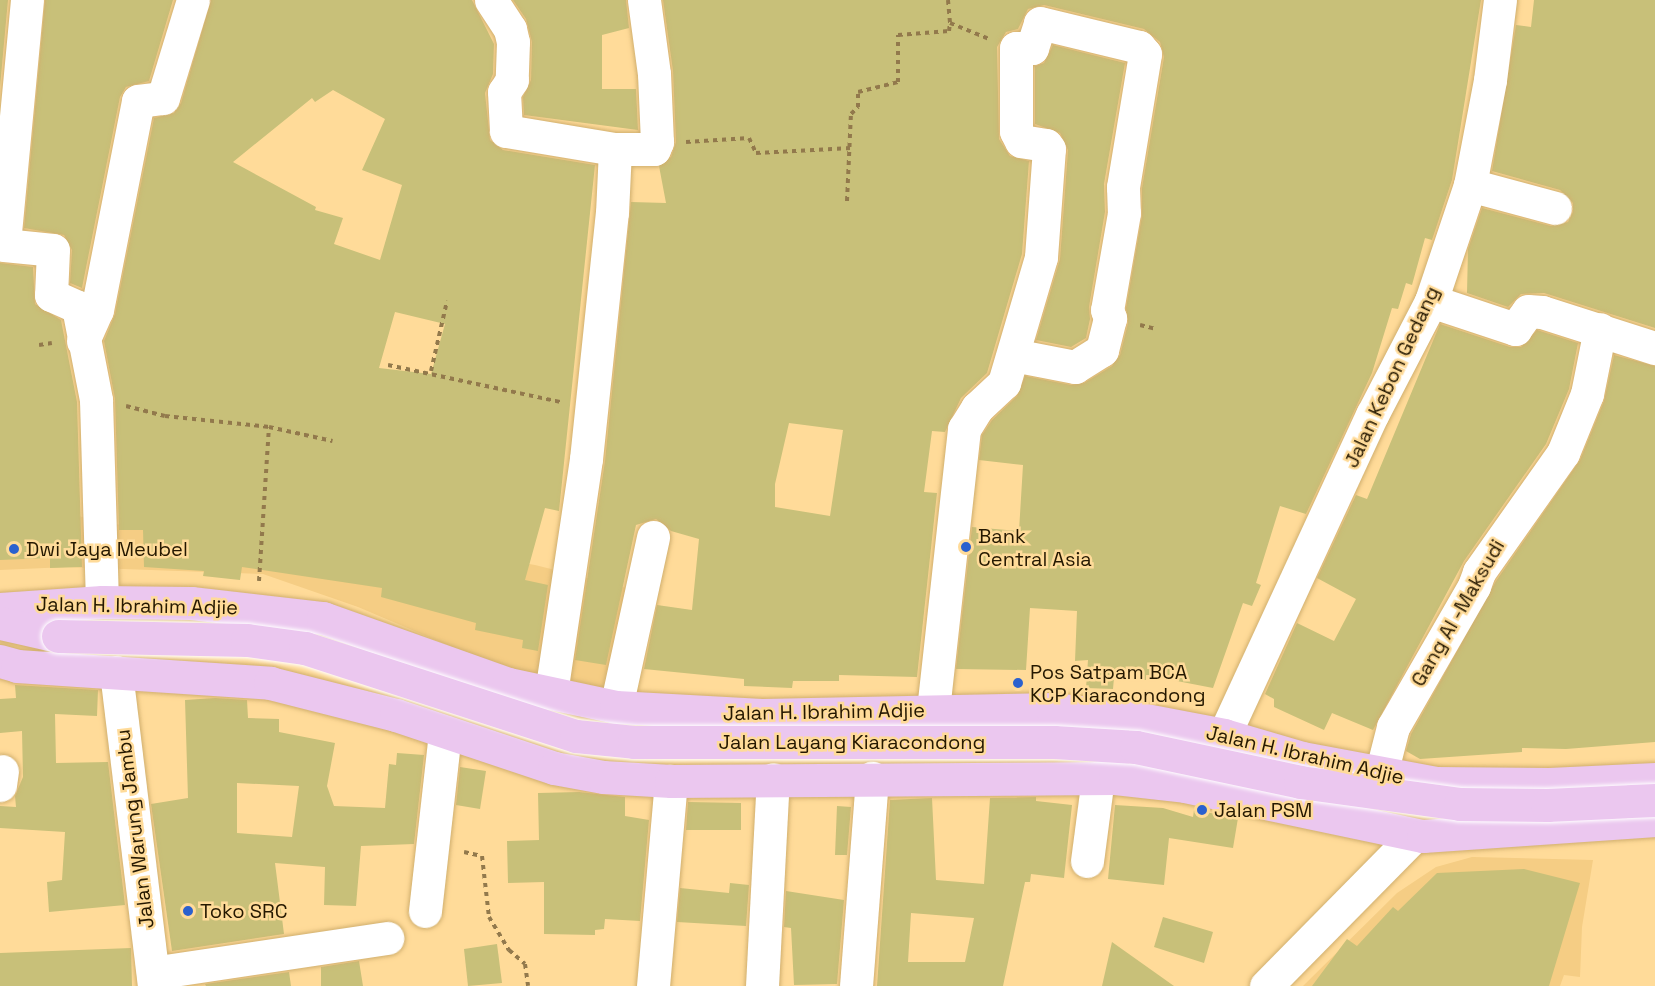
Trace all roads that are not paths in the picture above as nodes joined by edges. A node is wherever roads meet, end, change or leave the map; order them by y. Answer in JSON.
{"nodes":[{"id":1,"x":27,"y":0,"type":"edge"},
{"id":2,"x":193,"y":0,"type":"edge"},
{"id":3,"x":645,"y":0,"type":"edge"},
{"id":4,"x":1500,"y":0,"type":"edge"},
{"id":5,"x":495,"y":7,"type":"edge"},
{"id":6,"x":615,"y":149,"type":"junction"},
{"id":7,"x":1470,"y":185,"type":"junction"},
{"id":8,"x":1555,"y":208,"type":"dead end"},
{"id":9,"x":1431,"y":301,"type":"junction"},
{"id":10,"x":1600,"y":329,"type":"junction"},
{"id":11,"x":1655,"y":348,"type":"edge"},
{"id":12,"x":86,"y":349,"type":"junction"},
{"id":13,"x":1014,"y":355,"type":"junction"},
{"id":14,"x":653,"y":537,"type":"dead end"},
{"id":15,"x":102,"y":602,"type":"junction"},
{"id":16,"x":0,"y":609,"type":"edge"},
{"id":17,"x":0,"y":622,"type":"edge"},
{"id":18,"x":58,"y":636,"type":"junction"},
{"id":19,"x":0,"y":648,"type":"edge"},
{"id":20,"x":0,"y":661,"type":"edge"},
{"id":21,"x":116,"y":672,"type":"junction"},
{"id":22,"x":550,"y":693,"type":"junction"},
{"id":23,"x":616,"y":707,"type":"junction"},
{"id":24,"x":933,"y":710,"type":"junction"},
{"id":25,"x":445,"y":732,"type":"junction"},
{"id":26,"x":1224,"y":735,"type":"junction"},
{"id":27,"x":1384,"y":775,"type":"junction"},
{"id":28,"x":872,"y":778,"type":"junction"},
{"id":29,"x":1098,"y":778,"type":"junction"},
{"id":30,"x":1655,"y":778,"type":"edge"},
{"id":31,"x":773,"y":779,"type":"junction"},
{"id":32,"x":671,"y":781,"type":"junction"},
{"id":33,"x":1623,"y":781,"type":"junction"},
{"id":34,"x":1435,"y":783,"type":"junction"},
{"id":35,"x":1655,"y":800,"type":"edge"},
{"id":36,"x":1640,"y":821,"type":"edge"},
{"id":37,"x":1409,"y":834,"type":"junction"},
{"id":38,"x":1087,"y":861,"type":"dead end"},
{"id":39,"x":426,"y":911,"type":"dead end"},
{"id":40,"x":387,"y":938,"type":"dead end"},
{"id":41,"x":154,"y":980,"type":"edge"},
{"id":42,"x":652,"y":986,"type":"edge"},
{"id":43,"x":762,"y":986,"type":"edge"},
{"id":44,"x":856,"y":986,"type":"edge"},
{"id":45,"x":1266,"y":986,"type":"edge"}],
"edges":[{"from":1,"to":12,"type":"street"},
{"from":2,"to":12,"type":"street"},
{"from":3,"to":6,"type":"street"},
{"from":4,"to":7,"type":"street","name":"Jalan Kebon Gedang"},
{"from":5,"to":6,"type":"street"},
{"from":6,"to":22,"type":"street"},
{"from":7,"to":8,"type":"street"},
{"from":7,"to":9,"type":"street","name":"Jalan Kebon Gedang"},
{"from":9,"to":10,"type":"street"},
{"from":9,"to":26,"type":"street","name":"Jalan Kebon Gedang"},
{"from":10,"to":11,"type":"street"},
{"from":10,"to":27,"type":"street","name":"Gang Al -Maksudi"},
{"from":12,"to":15,"type":"street"},
{"from":13,"to":13,"type":"street"},
{"from":13,"to":24,"type":"street"},
{"from":14,"to":23,"type":"street"},
{"from":15,"to":16,"type":"main road","name":"Jalan H. Ibrahim Adjie"},
{"from":15,"to":22,"type":"main road","name":"Jalan H. Ibrahim Adjie"},
{"from":17,"to":18,"type":"main road","name":"Jalan Layang Kiaracondong"},
{"from":18,"to":19,"type":"main road","name":"Jalan Layang Kiaracondong"},
{"from":18,"to":35,"type":"main road","name":"Jalan Layang Kiaracondong","bridge":true},
{"from":20,"to":21,"type":"main road"},
{"from":21,"to":25,"type":"main road"},
{"from":21,"to":41,"type":"street","name":"Jalan Warung Jambu"},
{"from":22,"to":23,"type":"main road","name":"Jalan H. Ibrahim Adjie"},
{"from":23,"to":24,"type":"main road","name":"Jalan H. Ibrahim Adjie"},
{"from":24,"to":26,"type":"main road","name":"Jalan H. Ibrahim Adjie"},
{"from":25,"to":32,"type":"main road"},
{"from":25,"to":39,"type":"street"},
{"from":26,"to":27,"type":"main road","name":"Jalan H. Ibrahim Adjie"},
{"from":27,"to":34,"type":"main road","name":"Jalan H. Ibrahim Adjie"},
{"from":27,"to":37,"type":"main road"},
{"from":28,"to":29,"type":"main road"},
{"from":28,"to":31,"type":"main road"},
{"from":28,"to":44,"type":"street"},
{"from":29,"to":37,"type":"main road"},
{"from":29,"to":38,"type":"street"},
{"from":30,"to":33,"type":"main road","name":"Jalan H. Ibrahim Adjie"},
{"from":31,"to":32,"type":"main road"},
{"from":31,"to":43,"type":"street"},
{"from":32,"to":42,"type":"street"},
{"from":33,"to":34,"type":"main road","name":"Jalan H. Ibrahim Adjie"},
{"from":33,"to":36,"type":"main road"},
{"from":34,"to":37,"type":"main road"},
{"from":36,"to":37,"type":"main road"},
{"from":37,"to":45,"type":"street"},
{"from":40,"to":41,"type":"street"}]}
